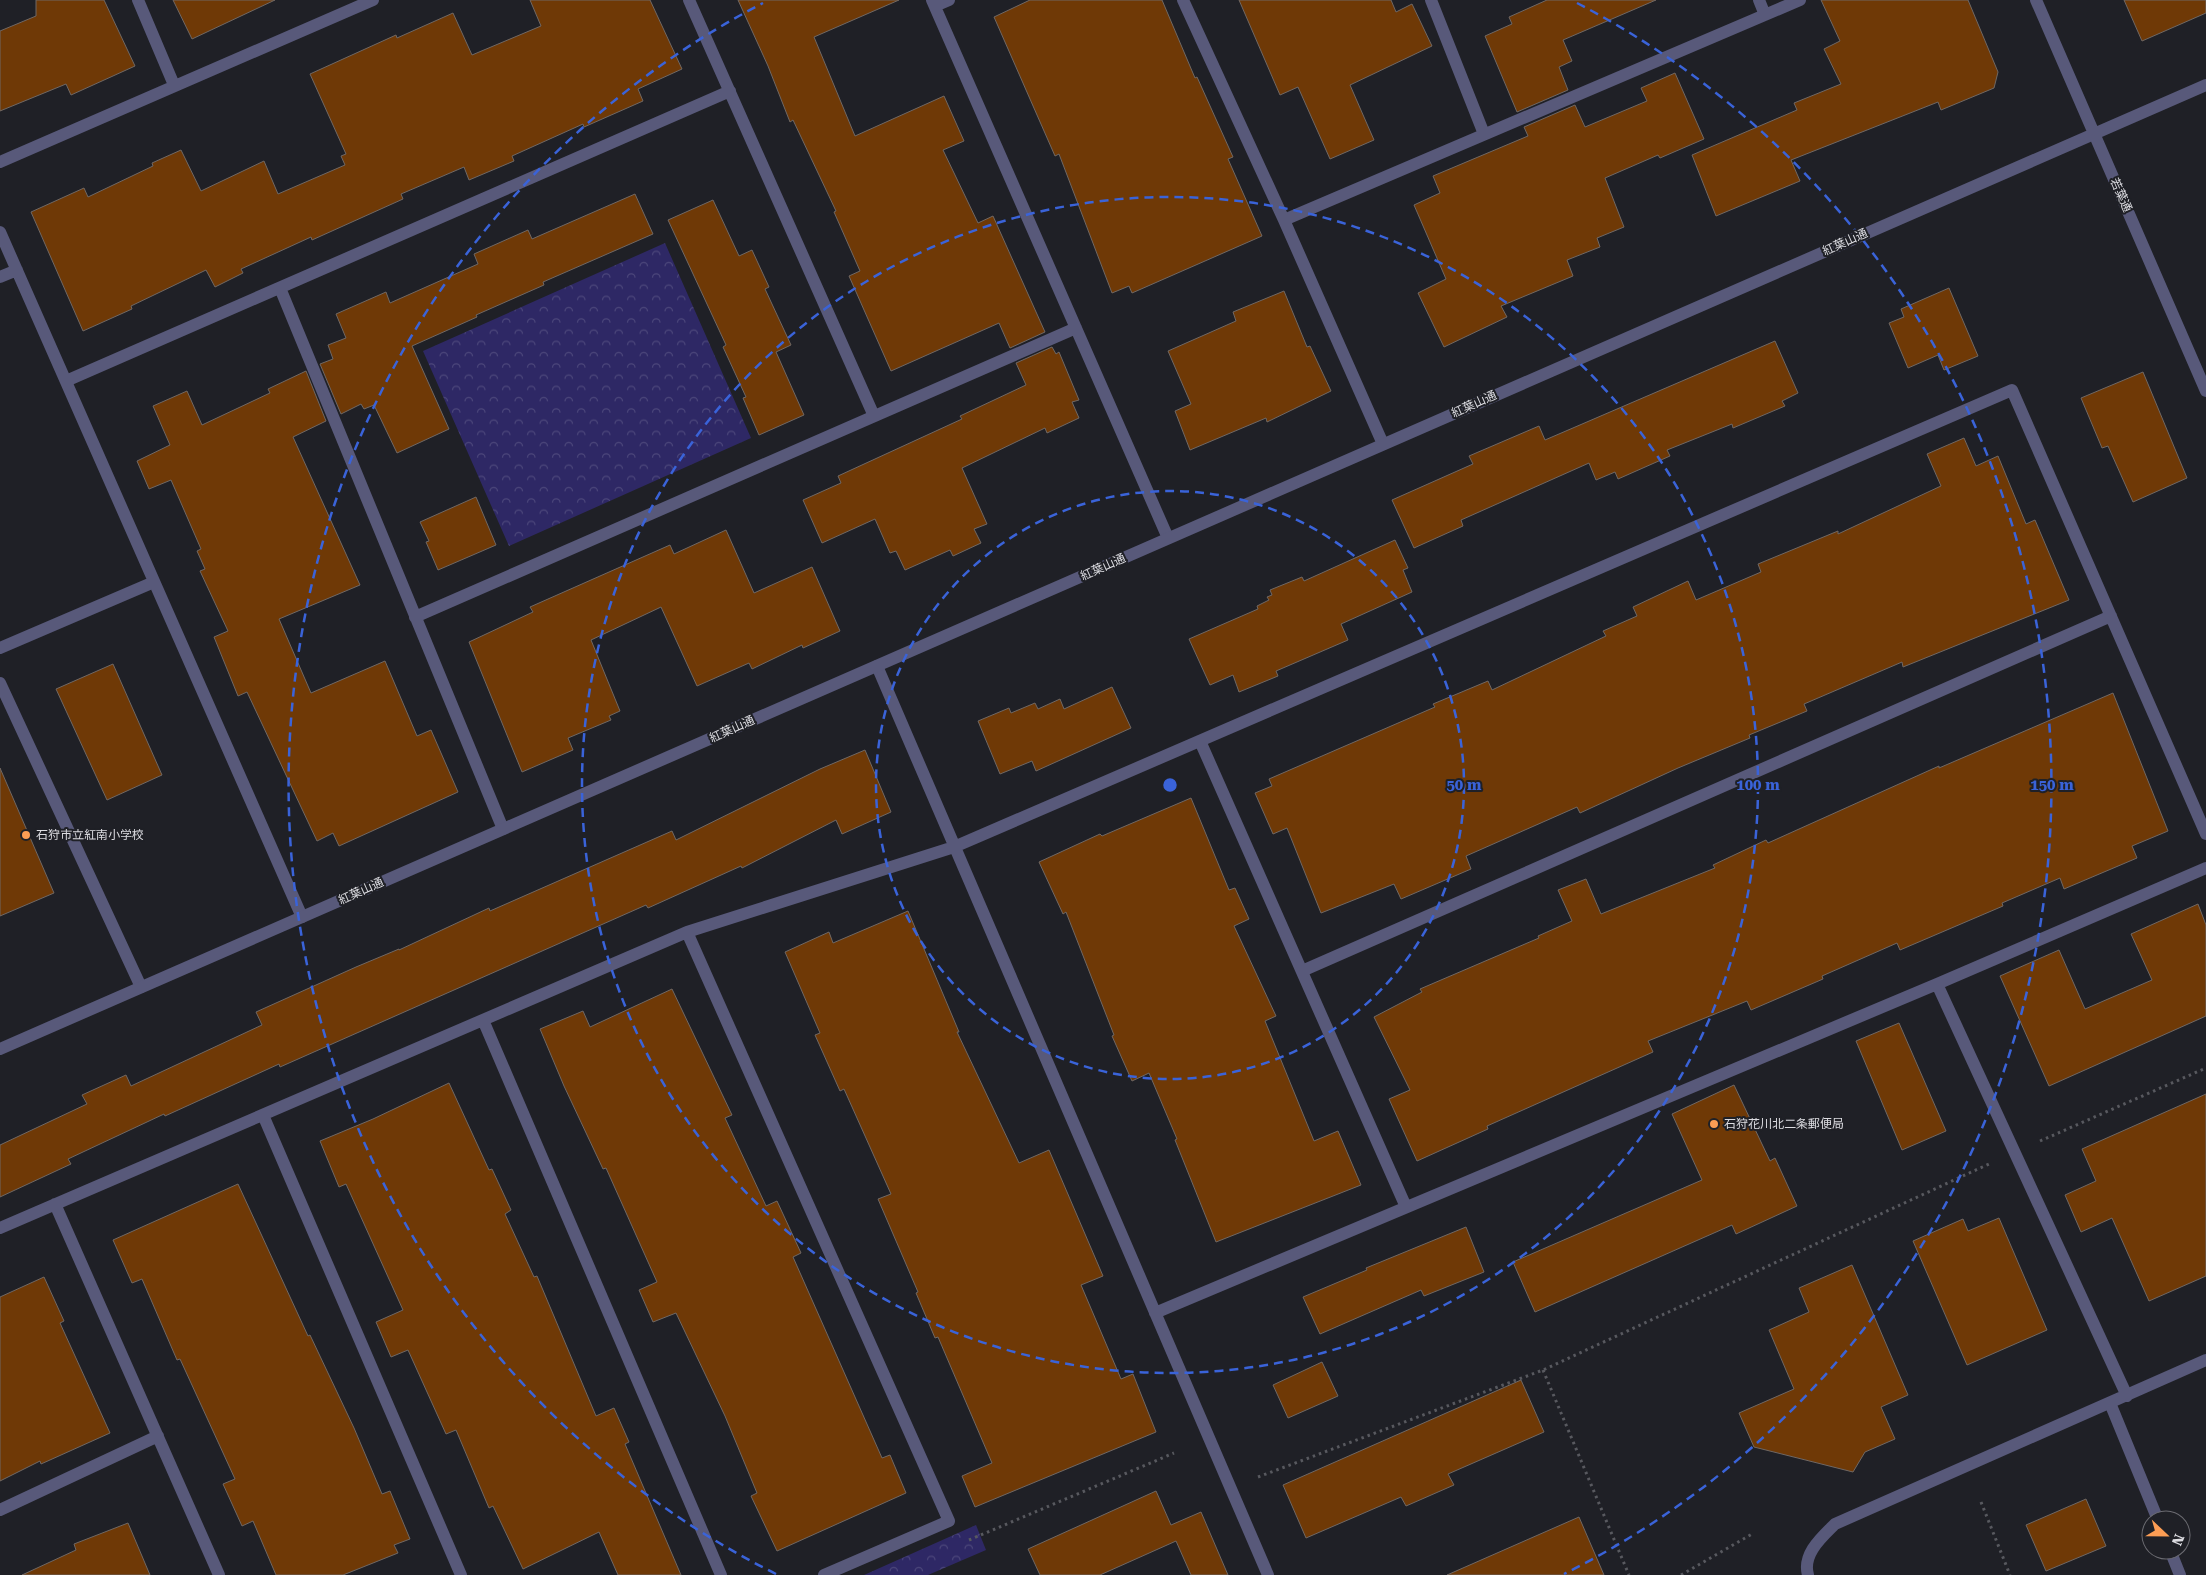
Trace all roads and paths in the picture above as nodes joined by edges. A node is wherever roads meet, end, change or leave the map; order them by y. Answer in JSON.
{"nodes":[{"id":1,"x":138,"y":0,"type":"edge"},
{"id":2,"x":373,"y":0,"type":"edge"},
{"id":3,"x":689,"y":0,"type":"edge"},
{"id":4,"x":949,"y":0,"type":"edge"},
{"id":5,"x":1183,"y":0,"type":"edge"},
{"id":6,"x":1431,"y":0,"type":"edge"},
{"id":7,"x":1759,"y":0,"type":"edge"},
{"id":8,"x":1800,"y":0,"type":"edge"},
{"id":9,"x":2036,"y":0,"type":"edge"},
{"id":10,"x":934,"y":3,"type":"edge"},
{"id":11,"x":1765,"y":15,"type":"junction"},
{"id":12,"x":174,"y":85,"type":"junction"},
{"id":13,"x":2206,"y":85,"type":"edge"},
{"id":14,"x":730,"y":91,"type":"junction"},
{"id":15,"x":2094,"y":133,"type":"junction"},
{"id":16,"x":1484,"y":134,"type":"junction"},
{"id":17,"x":0,"y":162,"type":"edge"},
{"id":18,"x":1284,"y":220,"type":"junction"},
{"id":19,"x":0,"y":232,"type":"edge"},
{"id":20,"x":17,"y":270,"type":"junction"},
{"id":21,"x":0,"y":277,"type":"edge"},
{"id":22,"x":280,"y":288,"type":"junction"},
{"id":23,"x":1076,"y":328,"type":"junction"},
{"id":24,"x":66,"y":381,"type":"junction"},
{"id":25,"x":2206,"y":391,"type":"edge"},
{"id":26,"x":874,"y":416,"type":"junction"},
{"id":27,"x":1383,"y":444,"type":"junction"},
{"id":28,"x":1168,"y":538,"type":"junction"},
{"id":29,"x":154,"y":582,"type":"junction"},
{"id":30,"x":2111,"y":616,"type":"junction"},
{"id":31,"x":415,"y":617,"type":"junction"},
{"id":32,"x":0,"y":648,"type":"edge"},
{"id":33,"x":877,"y":666,"type":"junction"},
{"id":34,"x":0,"y":684,"type":"edge"},
{"id":35,"x":1200,"y":741,"type":"junction"},
{"id":36,"x":503,"y":829,"type":"junction"},
{"id":37,"x":2206,"y":834,"type":"edge"},
{"id":38,"x":954,"y":847,"type":"junction"},
{"id":39,"x":2206,"y":868,"type":"edge"},
{"id":40,"x":302,"y":917,"type":"junction"},
{"id":41,"x":687,"y":932,"type":"junction"},
{"id":42,"x":1302,"y":971,"type":"junction"},
{"id":43,"x":1937,"y":984,"type":"junction"},
{"id":44,"x":141,"y":987,"type":"junction"},
{"id":45,"x":484,"y":1020,"type":"junction"},
{"id":46,"x":0,"y":1049,"type":"edge"},
{"id":47,"x":2206,"y":1068,"type":"edge"},
{"id":48,"x":263,"y":1115,"type":"junction"},
{"id":49,"x":2014,"y":1153,"type":"junction"},
{"id":50,"x":55,"y":1204,"type":"junction"},
{"id":51,"x":1406,"y":1207,"type":"junction"},
{"id":52,"x":0,"y":1228,"type":"edge"},
{"id":53,"x":1155,"y":1313,"type":"junction"},
{"id":54,"x":2206,"y":1360,"type":"edge"},
{"id":55,"x":1543,"y":1370,"type":"junction"},
{"id":56,"x":2127,"y":1396,"type":"junction"},
{"id":57,"x":2110,"y":1403,"type":"junction"},
{"id":58,"x":158,"y":1436,"type":"junction"},
{"id":59,"x":1174,"y":1453,"type":"dead end"},
{"id":60,"x":1258,"y":1477,"type":"dead end"},
{"id":61,"x":1981,"y":1502,"type":"dead end"},
{"id":62,"x":0,"y":1510,"type":"edge"},
{"id":63,"x":2154,"y":1510,"type":"edge"},
{"id":64,"x":1752,"y":1534,"type":"dead end"},
{"id":65,"x":962,"y":1544,"type":"dead end"},
{"id":66,"x":2174,"y":1560,"type":"edge"},
{"id":67,"x":219,"y":1575,"type":"edge"},
{"id":68,"x":460,"y":1575,"type":"edge"},
{"id":69,"x":721,"y":1575,"type":"edge"},
{"id":70,"x":824,"y":1575,"type":"edge"},
{"id":71,"x":1268,"y":1575,"type":"edge"},
{"id":72,"x":1629,"y":1575,"type":"edge"},
{"id":73,"x":1681,"y":1575,"type":"edge"},
{"id":74,"x":1808,"y":1575,"type":"edge"},
{"id":75,"x":2010,"y":1575,"type":"edge"},
{"id":76,"x":2180,"y":1575,"type":"edge"}],
"edges":[{"from":1,"to":12,"type":"street"},
{"from":2,"to":12,"type":"street"},
{"from":3,"to":14,"type":"street"},
{"from":4,"to":10,"type":"street"},
{"from":5,"to":18,"type":"street"},
{"from":6,"to":16,"type":"street"},
{"from":7,"to":11,"type":"street"},
{"from":8,"to":11,"type":"street"},
{"from":9,"to":15,"type":"street","name":"若葉通"},
{"from":10,"to":23,"type":"street"},
{"from":11,"to":16,"type":"street"},
{"from":12,"to":17,"type":"street"},
{"from":13,"to":15,"type":"street","name":"紅葉山通"},
{"from":14,"to":22,"type":"street"},
{"from":14,"to":26,"type":"street"},
{"from":15,"to":25,"type":"street","name":"若葉通"},
{"from":15,"to":27,"type":"street","name":"紅葉山通"},
{"from":16,"to":18,"type":"street"},
{"from":18,"to":27,"type":"street"},
{"from":19,"to":20,"type":"street"},
{"from":20,"to":21,"type":"street"},
{"from":20,"to":24,"type":"street"},
{"from":22,"to":24,"type":"street"},
{"from":22,"to":31,"type":"street"},
{"from":23,"to":26,"type":"street"},
{"from":23,"to":28,"type":"street"},
{"from":24,"to":29,"type":"street"},
{"from":26,"to":31,"type":"street"},
{"from":27,"to":28,"type":"street","name":"紅葉山通"},
{"from":28,"to":33,"type":"street","name":"紅葉山通"},
{"from":29,"to":32,"type":"street"},
{"from":29,"to":40,"type":"street"},
{"from":30,"to":35,"type":"street"},
{"from":30,"to":37,"type":"street"},
{"from":30,"to":42,"type":"street"},
{"from":31,"to":36,"type":"street"},
{"from":33,"to":36,"type":"street","name":"紅葉山通"},
{"from":33,"to":38,"type":"street"},
{"from":34,"to":44,"type":"street"},
{"from":35,"to":38,"type":"street"},
{"from":35,"to":42,"type":"street"},
{"from":36,"to":40,"type":"street","name":"紅葉山通"},
{"from":38,"to":41,"type":"street"},
{"from":38,"to":53,"type":"street"},
{"from":39,"to":43,"type":"street"},
{"from":40,"to":44,"type":"street","name":"紅葉山通"},
{"from":41,"to":45,"type":"street"},
{"from":41,"to":70,"type":"street"},
{"from":42,"to":51,"type":"street"},
{"from":43,"to":49,"type":"street"},
{"from":43,"to":51,"type":"street"},
{"from":44,"to":46,"type":"street","name":"紅葉山通"},
{"from":45,"to":48,"type":"street"},
{"from":45,"to":69,"type":"street"},
{"from":47,"to":49,"type":"path"},
{"from":48,"to":50,"type":"street"},
{"from":48,"to":68,"type":"street"},
{"from":49,"to":55,"type":"path"},
{"from":49,"to":56,"type":"street"},
{"from":50,"to":52,"type":"street"},
{"from":50,"to":58,"type":"street"},
{"from":51,"to":53,"type":"street"},
{"from":53,"to":71,"type":"street"},
{"from":54,"to":56,"type":"street"},
{"from":55,"to":60,"type":"path"},
{"from":55,"to":72,"type":"path"},
{"from":56,"to":57,"type":"street"},
{"from":57,"to":63,"type":"street"},
{"from":57,"to":74,"type":"street"},
{"from":58,"to":62,"type":"street"},
{"from":58,"to":67,"type":"street"},
{"from":59,"to":65,"type":"path"},
{"from":61,"to":75,"type":"path"},
{"from":64,"to":73,"type":"path"},
{"from":66,"to":76,"type":"street"}]}
